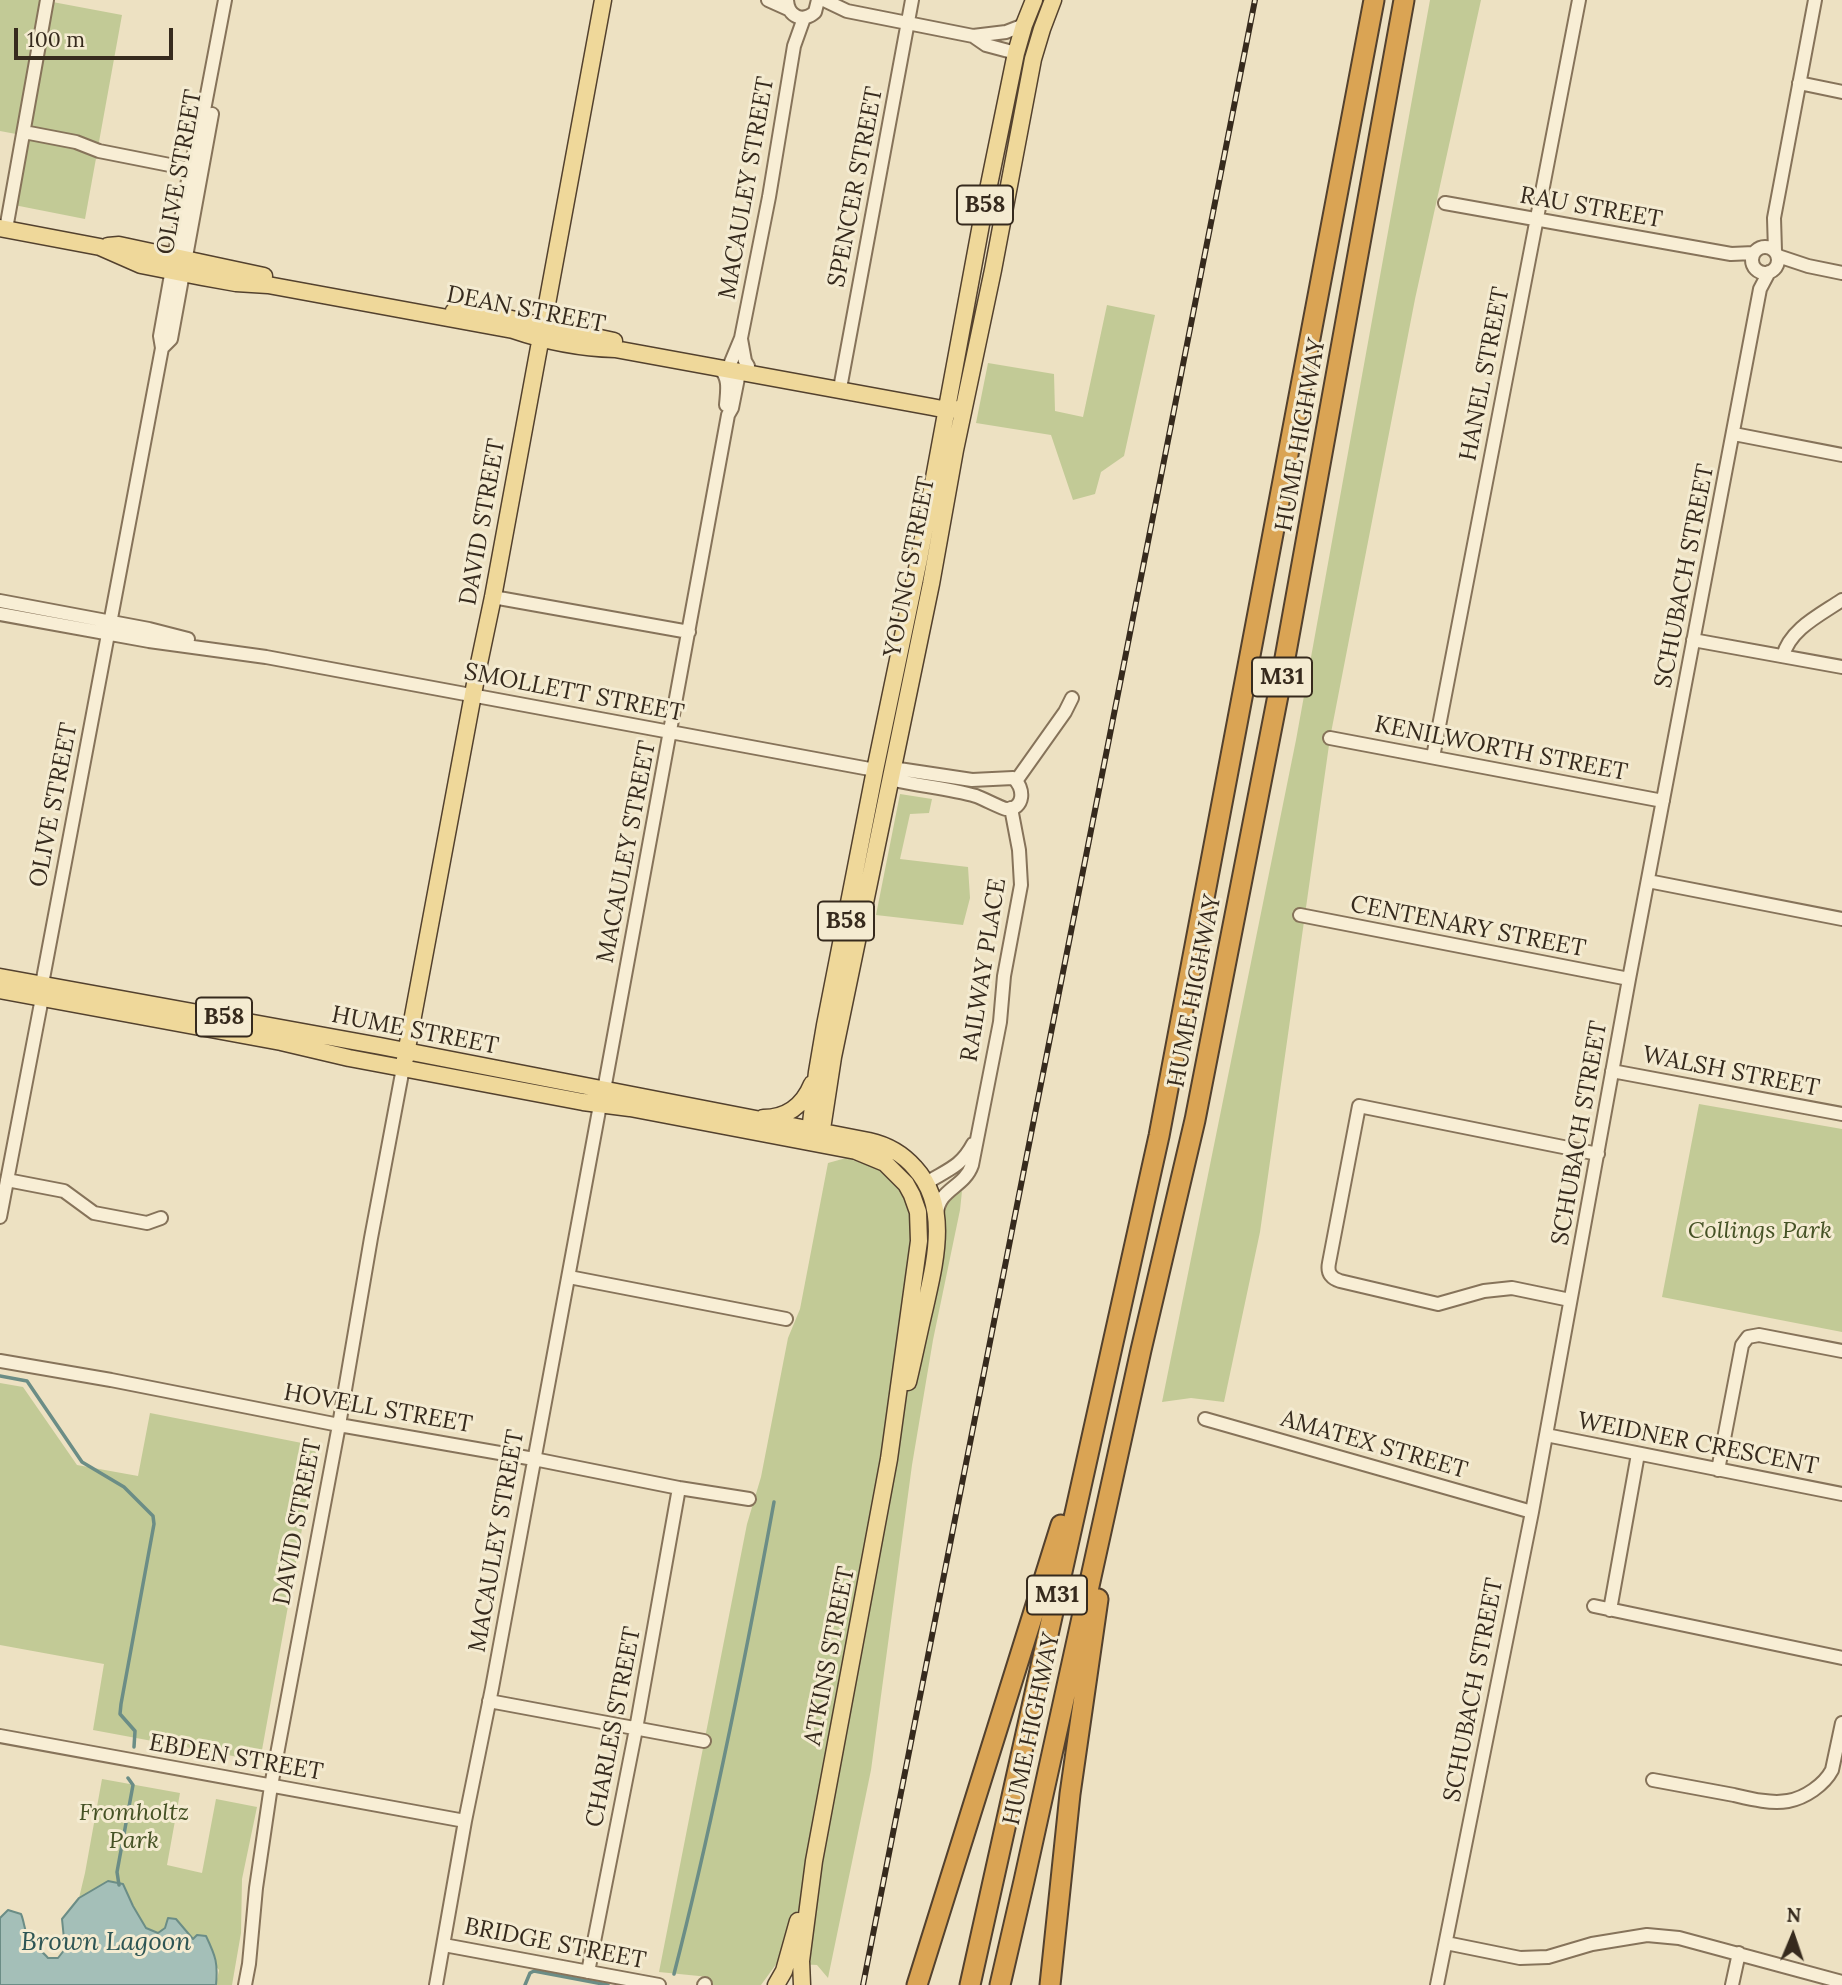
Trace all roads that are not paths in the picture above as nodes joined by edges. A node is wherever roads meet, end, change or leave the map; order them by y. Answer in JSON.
{"nodes":[{"id":1,"x":47,"y":0,"type":"edge"},
{"id":2,"x":225,"y":0,"type":"edge"},
{"id":3,"x":233,"y":0,"type":"edge"},
{"id":4,"x":603,"y":0,"type":"edge"},
{"id":5,"x":768,"y":0,"type":"edge"},
{"id":6,"x":818,"y":0,"type":"edge"},
{"id":7,"x":824,"y":0,"type":"edge"},
{"id":8,"x":912,"y":0,"type":"edge"},
{"id":9,"x":1034,"y":0,"type":"edge"},
{"id":10,"x":1053,"y":0,"type":"edge"},
{"id":11,"x":1374,"y":0,"type":"edge"},
{"id":12,"x":1404,"y":0,"type":"edge"},
{"id":13,"x":1579,"y":0,"type":"edge"},
{"id":14,"x":1815,"y":0,"type":"edge"},
{"id":15,"x":796,"y":11,"type":"edge"},
{"id":16,"x":847,"y":11,"type":"junction"},
{"id":17,"x":908,"y":23,"type":"junction"},
{"id":18,"x":1024,"y":25,"type":"junction"},
{"id":19,"x":973,"y":36,"type":"junction"},
{"id":20,"x":1038,"y":40,"type":"junction"},
{"id":21,"x":1016,"y":53,"type":"junction"},
{"id":22,"x":214,"y":80,"type":"junction"},
{"id":23,"x":1799,"y":83,"type":"junction"},
{"id":24,"x":1842,"y":92,"type":"edge"},
{"id":25,"x":24,"y":132,"type":"junction"},
{"id":26,"x":190,"y":169,"type":"junction"},
{"id":27,"x":1445,"y":203,"type":"dead end"},
{"id":28,"x":1537,"y":220,"type":"junction"},
{"id":29,"x":3,"y":229,"type":"edge"},
{"id":30,"x":1765,"y":260,"type":"junction"},
{"id":31,"x":179,"y":265,"type":"junction"},
{"id":32,"x":1842,"y":273,"type":"edge"},
{"id":33,"x":541,"y":332,"type":"junction"},
{"id":34,"x":734,"y":367,"type":"junction"},
{"id":35,"x":840,"y":386,"type":"junction"},
{"id":36,"x":953,"y":406,"type":"junction"},
{"id":37,"x":728,"y":415,"type":"junction"},
{"id":38,"x":1734,"y":434,"type":"junction"},
{"id":39,"x":1842,"y":455,"type":"edge"},
{"id":40,"x":493,"y":597,"type":"junction"},
{"id":41,"x":1842,"y":600,"type":"edge"},
{"id":42,"x":3,"y":608,"type":"edge"},
{"id":43,"x":109,"y":628,"type":"junction"},
{"id":44,"x":689,"y":632,"type":"junction"},
{"id":45,"x":1693,"y":640,"type":"junction"},
{"id":46,"x":1783,"y":656,"type":"junction"},
{"id":47,"x":1842,"y":667,"type":"edge"},
{"id":48,"x":472,"y":695,"type":"junction"},
{"id":49,"x":1072,"y":698,"type":"dead end"},
{"id":50,"x":670,"y":733,"type":"junction"},
{"id":51,"x":1330,"y":738,"type":"dead end"},
{"id":52,"x":1433,"y":757,"type":"junction"},
{"id":53,"x":875,"y":770,"type":"junction"},
{"id":54,"x":891,"y":774,"type":"junction"},
{"id":55,"x":998,"y":780,"type":"junction"},
{"id":56,"x":1016,"y":781,"type":"junction"},
{"id":57,"x":1663,"y":801,"type":"junction"},
{"id":58,"x":994,"y":802,"type":"junction"},
{"id":59,"x":1012,"y":808,"type":"junction"},
{"id":60,"x":1648,"y":881,"type":"junction"},
{"id":61,"x":1300,"y":915,"type":"dead end"},
{"id":62,"x":1842,"y":919,"type":"edge"},
{"id":63,"x":0,"y":976,"type":"edge"},
{"id":64,"x":1629,"y":979,"type":"junction"},
{"id":65,"x":0,"y":990,"type":"edge"},
{"id":66,"x":42,"y":991,"type":"junction"},
{"id":67,"x":407,"y":1051,"type":"junction"},
{"id":68,"x":403,"y":1068,"type":"junction"},
{"id":69,"x":1612,"y":1071,"type":"junction"},
{"id":70,"x":817,"y":1072,"type":"junction"},
{"id":71,"x":602,"y":1097,"type":"junction"},
{"id":72,"x":1842,"y":1114,"type":"edge"},
{"id":73,"x":743,"y":1117,"type":"junction"},
{"id":74,"x":815,"y":1138,"type":"junction"},
{"id":75,"x":976,"y":1138,"type":"junction"},
{"id":76,"x":6,"y":1154,"type":"edge"},
{"id":77,"x":1598,"y":1154,"type":"junction"},
{"id":78,"x":7,"y":1180,"type":"junction"},
{"id":79,"x":926,"y":1183,"type":"junction"},
{"id":80,"x":1143,"y":1205,"type":"junction"},
{"id":81,"x":0,"y":1217,"type":"edge"},
{"id":82,"x":161,"y":1218,"type":"dead end"},
{"id":83,"x":937,"y":1229,"type":"junction"},
{"id":84,"x":569,"y":1277,"type":"junction"},
{"id":85,"x":1570,"y":1300,"type":"junction"},
{"id":86,"x":909,"y":1307,"type":"junction"},
{"id":87,"x":786,"y":1319,"type":"dead end"},
{"id":88,"x":1141,"y":1350,"type":"junction"},
{"id":89,"x":1842,"y":1351,"type":"edge"},
{"id":90,"x":0,"y":1361,"type":"edge"},
{"id":91,"x":1205,"y":1419,"type":"dead end"},
{"id":92,"x":340,"y":1424,"type":"junction"},
{"id":93,"x":1546,"y":1436,"type":"junction"},
{"id":94,"x":1638,"y":1454,"type":"junction"},
{"id":95,"x":534,"y":1459,"type":"junction"},
{"id":96,"x":889,"y":1459,"type":"junction"},
{"id":97,"x":1718,"y":1470,"type":"junction"},
{"id":98,"x":679,"y":1488,"type":"junction"},
{"id":99,"x":1842,"y":1494,"type":"edge"},
{"id":100,"x":749,"y":1499,"type":"dead end"},
{"id":101,"x":1532,"y":1512,"type":"junction"},
{"id":102,"x":1594,"y":1606,"type":"dead end"},
{"id":103,"x":1610,"y":1610,"type":"junction"},
{"id":104,"x":1842,"y":1658,"type":"edge"},
{"id":105,"x":489,"y":1701,"type":"junction"},
{"id":106,"x":1842,"y":1723,"type":"edge"},
{"id":107,"x":636,"y":1729,"type":"junction"},
{"id":108,"x":0,"y":1735,"type":"edge"},
{"id":109,"x":704,"y":1741,"type":"dead end"},
{"id":110,"x":1653,"y":1780,"type":"dead end"},
{"id":111,"x":271,"y":1786,"type":"junction"},
{"id":112,"x":465,"y":1821,"type":"junction"},
{"id":113,"x":814,"y":1861,"type":"junction"},
{"id":114,"x":1446,"y":1943,"type":"junction"},
{"id":115,"x":444,"y":1945,"type":"junction"},
{"id":116,"x":1739,"y":1953,"type":"junction"},
{"id":117,"x":588,"y":1972,"type":"junction"},
{"id":118,"x":1842,"y":1982,"type":"edge"},
{"id":119,"x":245,"y":1985,"type":"edge"},
{"id":120,"x":436,"y":1985,"type":"edge"},
{"id":121,"x":659,"y":1985,"type":"edge"},
{"id":122,"x":776,"y":1985,"type":"edge"},
{"id":123,"x":802,"y":1985,"type":"edge"},
{"id":124,"x":917,"y":1985,"type":"edge"},
{"id":125,"x":970,"y":1985,"type":"edge"},
{"id":126,"x":1000,"y":1985,"type":"edge"},
{"id":127,"x":1050,"y":1985,"type":"edge"},
{"id":128,"x":1437,"y":1985,"type":"edge"},
{"id":129,"x":1732,"y":1985,"type":"edge"}],
"edges":[{"from":1,"to":25,"type":"street"},
{"from":2,"to":22,"type":"street","name":"OLIVE STREET"},
{"from":3,"to":22,"type":"street","name":"OLIVE STREET"},
{"from":4,"to":33,"type":"main road","name":"DAVID STREET"},
{"from":5,"to":15,"type":"street"},
{"from":6,"to":15,"type":"street","name":"MACAULEY STREET"},
{"from":7,"to":16,"type":"street"},
{"from":8,"to":17,"type":"street","name":"SPENCER STREET"},
{"from":9,"to":18,"type":"main road","name":"YOUNG STREET","number":"B58"},
{"from":10,"to":20,"type":"main road","name":"YOUNG STREET","number":"B58"},
{"from":11,"to":80,"type":"highway","name":"HUME HIGHWAY","number":"M31"},
{"from":12,"to":88,"type":"highway","name":"HUME HIGHWAY","number":"M31"},
{"from":13,"to":28,"type":"street","name":"HANEL STREET"},
{"from":14,"to":23,"type":"street","name":"SCHUBACH STREET"},
{"from":15,"to":16,"type":"street"},
{"from":15,"to":34,"type":"street","name":"MACAULEY STREET"},
{"from":16,"to":17,"type":"street"},
{"from":17,"to":19,"type":"street"},
{"from":17,"to":35,"type":"street","name":"SPENCER STREET"},
{"from":18,"to":19,"type":"street"},
{"from":18,"to":21,"type":"main road","name":"YOUNG STREET","number":"B58"},
{"from":19,"to":21,"type":"street"},
{"from":20,"to":21,"type":"main road"},
{"from":20,"to":36,"type":"main road","name":"YOUNG STREET","number":"B58"},
{"from":21,"to":36,"type":"main road","name":"YOUNG STREET","number":"B58"},
{"from":22,"to":26,"type":"street","name":"OLIVE STREET"},
{"from":22,"to":31,"type":"street","name":"OLIVE STREET"},
{"from":23,"to":24,"type":"street"},
{"from":23,"to":30,"type":"street","name":"SCHUBACH STREET"},
{"from":25,"to":26,"type":"street"},
{"from":25,"to":29,"type":"street"},
{"from":26,"to":31,"type":"street","name":"OLIVE STREET"},
{"from":27,"to":28,"type":"street","name":"RAU STREET"},
{"from":28,"to":30,"type":"street","name":"RAU STREET"},
{"from":28,"to":52,"type":"street","name":"HANEL STREET"},
{"from":29,"to":31,"type":"main road","name":"DEAN STREET"},
{"from":30,"to":32,"type":"street","name":"RAU STREET"},
{"from":30,"to":38,"type":"street","name":"SCHUBACH STREET"},
{"from":31,"to":33,"type":"main road","name":"DEAN STREET"},
{"from":31,"to":43,"type":"street","name":"OLIVE STREET"},
{"from":33,"to":34,"type":"main road","name":"DEAN STREET"},
{"from":33,"to":40,"type":"main road","name":"DAVID STREET"},
{"from":34,"to":35,"type":"main road","name":"DEAN STREET"},
{"from":34,"to":37,"type":"street","name":"MACAULEY STREET"},
{"from":34,"to":37,"type":"street","name":"MACAULEY STREET"},
{"from":35,"to":36,"type":"main road","name":"DEAN STREET"},
{"from":36,"to":53,"type":"main road","name":"YOUNG STREET","number":"B58"},
{"from":36,"to":54,"type":"main road","name":"YOUNG STREET","number":"B58"},
{"from":37,"to":44,"type":"street","name":"MACAULEY STREET"},
{"from":38,"to":39,"type":"street"},
{"from":38,"to":45,"type":"street","name":"SCHUBACH STREET"},
{"from":40,"to":44,"type":"street"},
{"from":40,"to":48,"type":"main road","name":"DAVID STREET"},
{"from":41,"to":46,"type":"street"},
{"from":42,"to":43,"type":"street","name":"SMOLLETT STREET"},
{"from":43,"to":48,"type":"street","name":"SMOLLETT STREET"},
{"from":43,"to":66,"type":"street","name":"OLIVE STREET"},
{"from":44,"to":50,"type":"street","name":"MACAULEY STREET"},
{"from":45,"to":46,"type":"street"},
{"from":45,"to":57,"type":"street","name":"SCHUBACH STREET"},
{"from":46,"to":47,"type":"street"},
{"from":48,"to":50,"type":"street","name":"SMOLLETT STREET"},
{"from":48,"to":67,"type":"main road","name":"DAVID STREET"},
{"from":49,"to":56,"type":"street"},
{"from":50,"to":53,"type":"street","name":"SMOLLETT STREET"},
{"from":50,"to":71,"type":"street","name":"MACAULEY STREET"},
{"from":51,"to":52,"type":"street","name":"KENILWORTH STREET"},
{"from":52,"to":57,"type":"street","name":"KENILWORTH STREET"},
{"from":53,"to":54,"type":"main road"},
{"from":53,"to":70,"type":"main road","name":"YOUNG STREET","number":"B58"},
{"from":54,"to":55,"type":"street"},
{"from":54,"to":58,"type":"street"},
{"from":54,"to":74,"type":"main road","name":"YOUNG STREET","number":"B58"},
{"from":55,"to":56,"type":"street"},
{"from":55,"to":58,"type":"street"},
{"from":56,"to":59,"type":"street"},
{"from":57,"to":60,"type":"street","name":"SCHUBACH STREET"},
{"from":58,"to":59,"type":"street"},
{"from":59,"to":75,"type":"street","name":"RAILWAY PLACE"},
{"from":60,"to":62,"type":"street"},
{"from":60,"to":64,"type":"street","name":"SCHUBACH STREET"},
{"from":61,"to":64,"type":"street","name":"CENTENARY STREET"},
{"from":63,"to":66,"type":"main road","name":"HUME STREET","number":"B58"},
{"from":64,"to":69,"type":"street","name":"SCHUBACH STREET"},
{"from":65,"to":66,"type":"main road","name":"HUME STREET","number":"B58"},
{"from":66,"to":67,"type":"main road","name":"HUME STREET","number":"B58"},
{"from":66,"to":68,"type":"main road","name":"HUME STREET","number":"B58"},
{"from":66,"to":76,"type":"street","name":"OLIVE STREET"},
{"from":67,"to":68,"type":"main road","name":"DAVID STREET"},
{"from":67,"to":71,"type":"main road","name":"HUME STREET","number":"B58"},
{"from":68,"to":71,"type":"main road","name":"HUME STREET","number":"B58"},
{"from":68,"to":92,"type":"street","name":"DAVID STREET"},
{"from":69,"to":72,"type":"street","name":"WALSH STREET"},
{"from":69,"to":77,"type":"street","name":"SCHUBACH STREET"},
{"from":70,"to":73,"type":"main road","number":"B58"},
{"from":70,"to":74,"type":"main road","name":"YOUNG STREET","number":"B58"},
{"from":71,"to":73,"type":"main road","name":"HUME STREET","number":"B58"},
{"from":71,"to":74,"type":"main road","name":"HUME STREET","number":"B58"},
{"from":71,"to":84,"type":"street","name":"MACAULEY STREET"},
{"from":73,"to":74,"type":"main road","name":"HUME STREET","number":"B58"},
{"from":74,"to":79,"type":"main road","name":"ATKINS STREET"},
{"from":74,"to":86,"type":"main road","name":"ATKINS STREET"},
{"from":75,"to":79,"type":"street","name":"RAILWAY PLACE"},
{"from":75,"to":83,"type":"street","name":"RAILWAY PLACE"},
{"from":76,"to":78,"type":"street","name":"OLIVE STREET"},
{"from":77,"to":85,"type":"street","name":"SCHUBACH STREET"},
{"from":77,"to":85,"type":"street"},
{"from":78,"to":81,"type":"street","name":"OLIVE STREET"},
{"from":78,"to":82,"type":"street"},
{"from":79,"to":83,"type":"main road","name":"ATKINS STREET"},
{"from":79,"to":86,"type":"main road"},
{"from":80,"to":124,"type":"highway"},
{"from":80,"to":125,"type":"highway","name":"HUME HIGHWAY","number":"M31"},
{"from":83,"to":96,"type":"main road","name":"ATKINS STREET"},
{"from":84,"to":87,"type":"street"},
{"from":84,"to":95,"type":"street","name":"MACAULEY STREET"},
{"from":85,"to":93,"type":"street","name":"SCHUBACH STREET"},
{"from":86,"to":96,"type":"main road","name":"ATKINS STREET"},
{"from":88,"to":126,"type":"highway","name":"HUME HIGHWAY","number":"M31"},
{"from":88,"to":127,"type":"highway"},
{"from":89,"to":97,"type":"street"},
{"from":90,"to":92,"type":"street","name":"HOVELL STREET"},
{"from":91,"to":101,"type":"street","name":"AMATEX STREET"},
{"from":92,"to":95,"type":"street","name":"HOVELL STREET"},
{"from":92,"to":111,"type":"street","name":"DAVID STREET"},
{"from":93,"to":94,"type":"street","name":"WEIDNER CRESCENT"},
{"from":93,"to":101,"type":"street","name":"SCHUBACH STREET"},
{"from":94,"to":97,"type":"street","name":"WEIDNER CRESCENT"},
{"from":94,"to":103,"type":"street"},
{"from":95,"to":98,"type":"street","name":"HOVELL STREET"},
{"from":95,"to":105,"type":"street","name":"MACAULEY STREET"},
{"from":96,"to":113,"type":"main road","name":"ATKINS STREET"},
{"from":97,"to":99,"type":"street","name":"WEIDNER CRESCENT"},
{"from":98,"to":100,"type":"street","name":"HOVELL STREET"},
{"from":98,"to":107,"type":"street","name":"CHARLES STREET"},
{"from":101,"to":114,"type":"street","name":"SCHUBACH STREET"},
{"from":102,"to":103,"type":"street"},
{"from":103,"to":104,"type":"street"},
{"from":105,"to":107,"type":"street"},
{"from":105,"to":112,"type":"street","name":"MACAULEY STREET"},
{"from":106,"to":110,"type":"street"},
{"from":107,"to":109,"type":"street"},
{"from":107,"to":117,"type":"street","name":"CHARLES STREET"},
{"from":108,"to":111,"type":"street","name":"EBDEN STREET"},
{"from":111,"to":112,"type":"street","name":"EBDEN STREET"},
{"from":111,"to":119,"type":"street","name":"DAVID STREET"},
{"from":112,"to":115,"type":"street","name":"MACAULEY STREET"},
{"from":113,"to":122,"type":"main road","name":"ATKINS STREET"},
{"from":113,"to":123,"type":"main road","name":"ATKINS STREET"},
{"from":114,"to":116,"type":"street"},
{"from":114,"to":128,"type":"street","name":"SCHUBACH STREET"},
{"from":115,"to":117,"type":"street","name":"BRIDGE STREET"},
{"from":115,"to":120,"type":"street","name":"MACAULEY STREET"},
{"from":116,"to":118,"type":"street"},
{"from":116,"to":129,"type":"street"},
{"from":117,"to":121,"type":"street","name":"BRIDGE STREET"}]}
